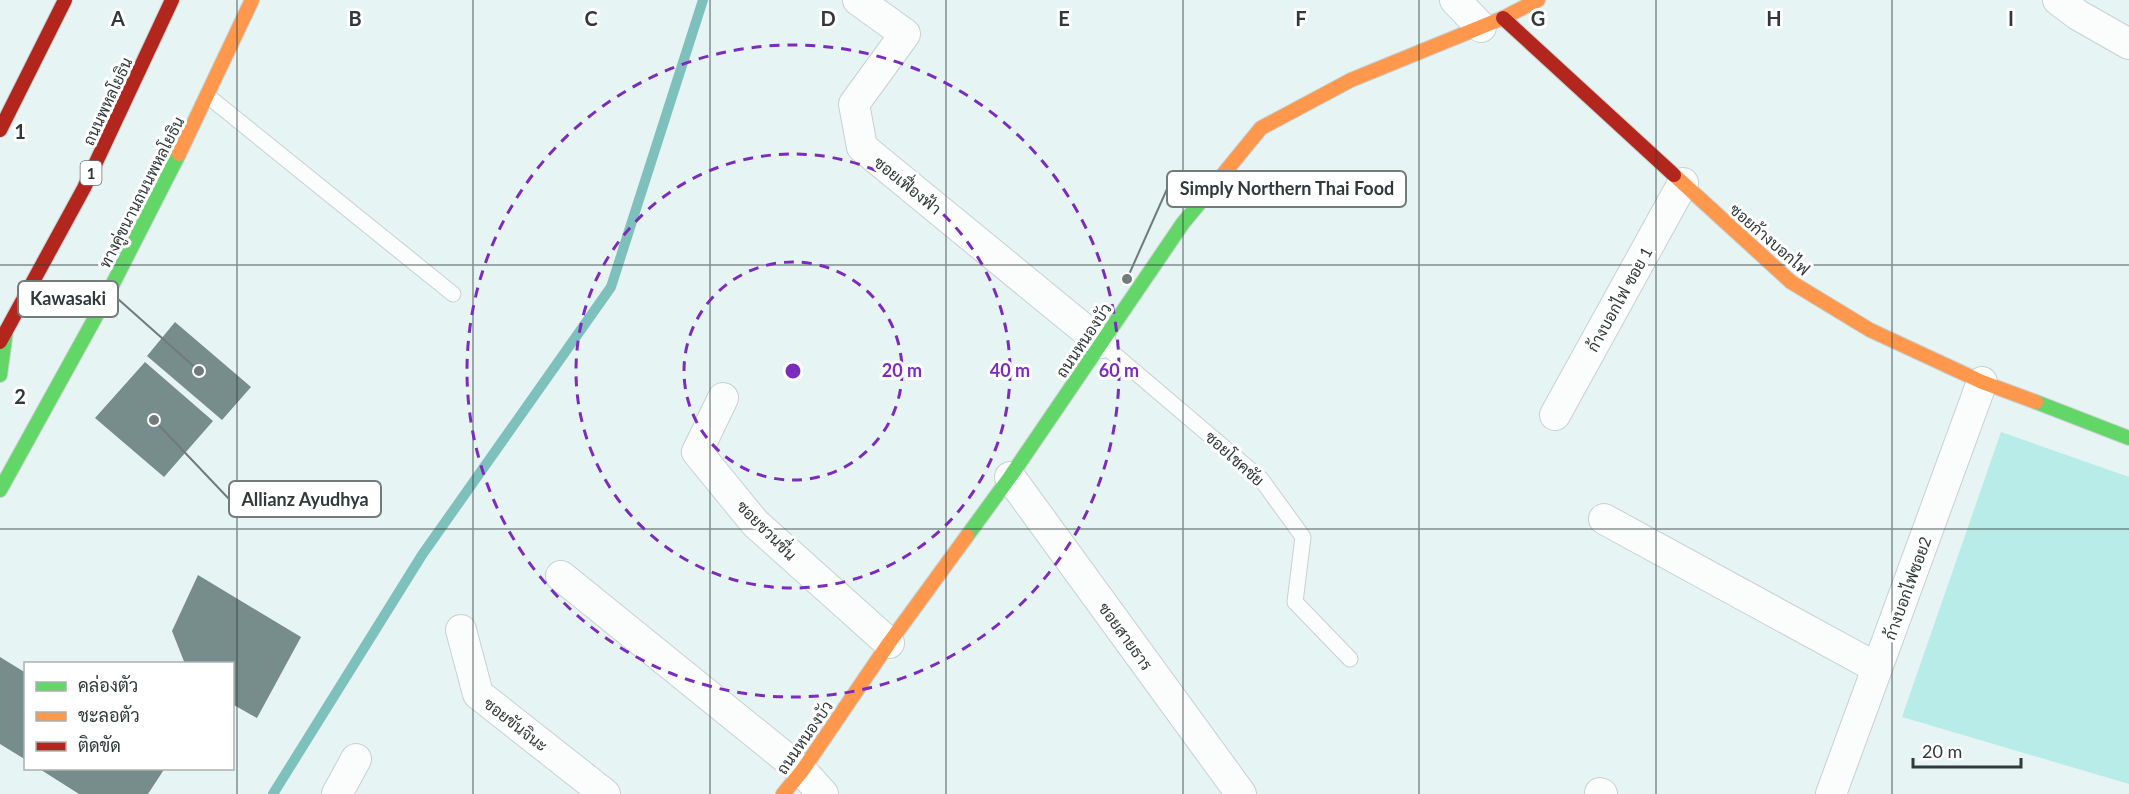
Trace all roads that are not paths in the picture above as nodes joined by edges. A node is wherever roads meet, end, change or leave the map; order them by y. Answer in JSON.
{"nodes":[{"id":1,"x":65,"y":0,"type":"edge"},
{"id":2,"x":172,"y":0,"type":"edge"},
{"id":3,"x":252,"y":0,"type":"edge"},
{"id":4,"x":858,"y":0,"type":"edge"},
{"id":5,"x":1455,"y":0,"type":"edge"},
{"id":6,"x":1538,"y":0,"type":"edge"},
{"id":7,"x":2058,"y":0,"type":"edge"},
{"id":8,"x":1492,"y":23,"type":"junction"},
{"id":9,"x":2129,"y":44,"type":"edge"},
{"id":10,"x":208,"y":97,"type":"junction"},
{"id":11,"x":0,"y":130,"type":"edge"},
{"id":12,"x":1683,"y":183,"type":"junction"},
{"id":13,"x":453,"y":294,"type":"dead end"},
{"id":14,"x":3,"y":336,"type":"edge"},
{"id":15,"x":1101,"y":343,"type":"junction"},
{"id":16,"x":0,"y":375,"type":"edge"},
{"id":17,"x":1983,"y":382,"type":"junction"},
{"id":18,"x":723,"y":398,"type":"dead end"},
{"id":19,"x":1555,"y":415,"type":"dead end"},
{"id":20,"x":2129,"y":438,"type":"edge"},
{"id":21,"x":1010,"y":477,"type":"junction"},
{"id":22,"x":0,"y":490,"type":"edge"},
{"id":23,"x":1604,"y":519,"type":"dead end"},
{"id":24,"x":561,"y":576,"type":"dead end"},
{"id":25,"x":461,"y":630,"type":"dead end"},
{"id":26,"x":889,"y":643,"type":"junction"},
{"id":27,"x":1350,"y":659,"type":"dead end"},
{"id":28,"x":1877,"y":668,"type":"junction"},
{"id":29,"x":356,"y":759,"type":"dead end"},
{"id":30,"x":802,"y":771,"type":"junction"},
{"id":31,"x":338,"y":794,"type":"edge"},
{"id":32,"x":605,"y":794,"type":"edge"},
{"id":33,"x":783,"y":794,"type":"edge"},
{"id":34,"x":823,"y":794,"type":"edge"},
{"id":35,"x":1241,"y":794,"type":"edge"},
{"id":36,"x":1831,"y":794,"type":"edge"}],
"edges":[{"from":1,"to":11,"type":"street"},
{"from":2,"to":14,"type":"street","name":"ถนนพหลโยธิน","number":"1"},
{"from":3,"to":10,"type":"street","name":"ทางคู่ขนานถนนพหลโยธิน"},
{"from":4,"to":15,"type":"street","name":"ซอยเฟื่องฟ้า"},
{"from":5,"to":8,"type":"street"},
{"from":6,"to":8,"type":"street","name":"ถนนหนองบัว"},
{"from":7,"to":9,"type":"street"},
{"from":8,"to":12,"type":"street","name":"ซอยก้างบอกไฟ"},
{"from":8,"to":15,"type":"street","name":"ถนนหนองบัว"},
{"from":10,"to":13,"type":"lane"},
{"from":10,"to":22,"type":"street","name":"ทางคู่ขนานถนนพหลโยธิน"},
{"from":12,"to":17,"type":"street","name":"ซอยก้างบอกไฟ"},
{"from":12,"to":19,"type":"street","name":"ก้างบอกไฟ ซอย 1"},
{"from":14,"to":16,"type":"street"},
{"from":15,"to":21,"type":"street","name":"ถนนหนองบัว"},
{"from":15,"to":27,"type":"lane","name":"ซอยโชคชัย"},
{"from":17,"to":20,"type":"street","name":"ซอยก้างบอกไฟ"},
{"from":17,"to":28,"type":"street","name":"ก้างบอกไฟซอย2"},
{"from":18,"to":26,"type":"street","name":"ซอยชวนชื่น"},
{"from":21,"to":26,"type":"street","name":"ถนนหนองบัว"},
{"from":21,"to":35,"type":"street","name":"ซอยสายธาร"},
{"from":23,"to":28,"type":"street"},
{"from":24,"to":30,"type":"street"},
{"from":25,"to":32,"type":"street","name":"ซอยขันจินะ"},
{"from":26,"to":30,"type":"street","name":"ถนนหนองบัว"},
{"from":28,"to":36,"type":"street","name":"ก้างบอกไฟซอย2"},
{"from":29,"to":31,"type":"street"},
{"from":30,"to":33,"type":"street","name":"ถนนหนองบัว"},
{"from":30,"to":34,"type":"street"}]}
